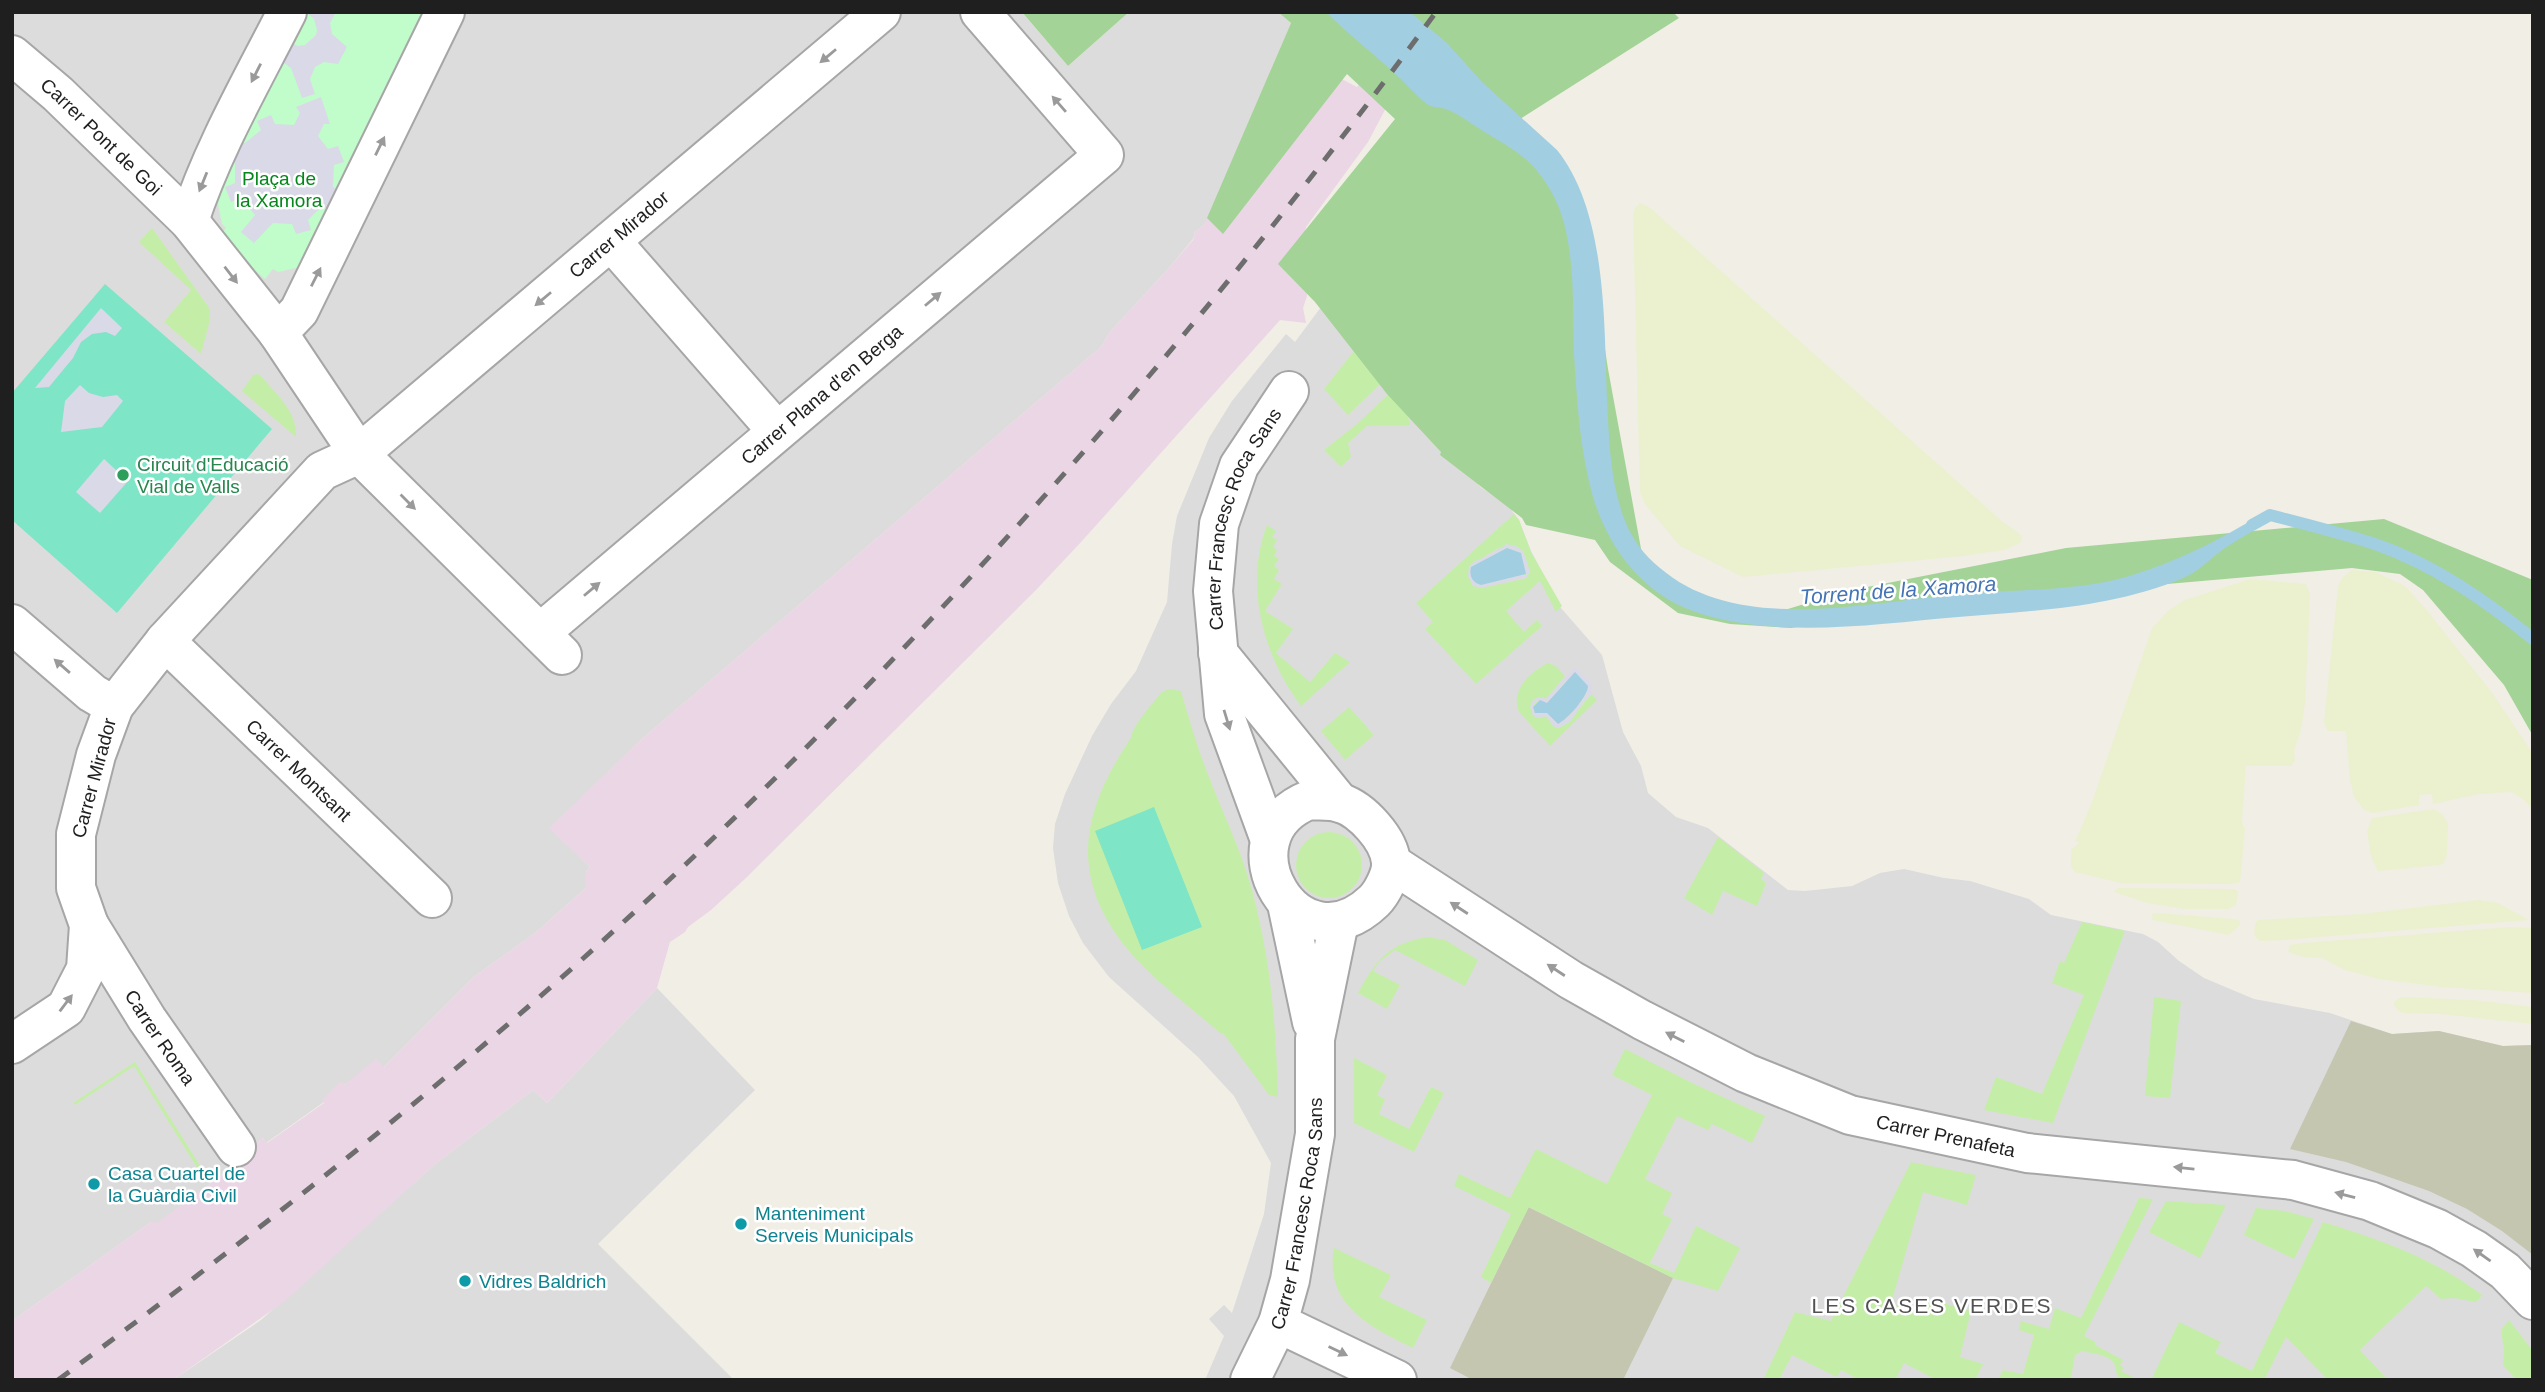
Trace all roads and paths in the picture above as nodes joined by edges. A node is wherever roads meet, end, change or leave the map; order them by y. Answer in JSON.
{"nodes":[{"id":1,"x":287,"y":12,"type":"edge"},
{"id":2,"x":444,"y":12,"type":"edge"},
{"id":3,"x":881,"y":12,"type":"edge"},
{"id":4,"x":980,"y":12,"type":"edge"},
{"id":5,"x":12,"y":55,"type":"edge"},
{"id":6,"x":188,"y":221,"type":"junction"},
{"id":7,"x":611,"y":241,"type":"junction"},
{"id":8,"x":278,"y":333,"type":"junction"},
{"id":9,"x":1289,"y":391,"type":"dead end"},
{"id":10,"x":778,"y":431,"type":"junction"},
{"id":11,"x":359,"y":454,"type":"junction"},
{"id":12,"x":12,"y":624,"type":"edge"},
{"id":13,"x":165,"y":641,"type":"junction"},
{"id":14,"x":1218,"y":653,"type":"junction"},
{"id":15,"x":114,"y":706,"type":"junction"},
{"id":16,"x":1340,"y":803,"type":"junction"},
{"id":17,"x":1270,"y":840,"type":"junction"},
{"id":18,"x":1391,"y":863,"type":"junction"},
{"id":19,"x":432,"y":898,"type":"dead end"},
{"id":20,"x":1287,"y":904,"type":"junction"},
{"id":21,"x":1339,"y":922,"type":"junction"},
{"id":22,"x":89,"y":925,"type":"junction"},
{"id":23,"x":1315,"y":1040,"type":"junction"},
{"id":24,"x":12,"y":1044,"type":"edge"},
{"id":25,"x":236,"y":1147,"type":"dead end"},
{"id":26,"x":2533,"y":1300,"type":"edge"},
{"id":27,"x":1278,"y":1323,"type":"junction"},
{"id":28,"x":1250,"y":1380,"type":"edge"},
{"id":29,"x":1397,"y":1380,"type":"edge"}],
"edges":[{"from":1,"to":6,"type":"street","one_way":true},
{"from":8,"to":2,"type":"street","one_way":true},
{"from":3,"to":7,"type":"street","name":"Carrer Mirador","one_way":true},
{"from":10,"to":4,"type":"street","name":"Carrer Plana d'en Berga","one_way":true},
{"from":5,"to":6,"type":"street","name":"Carrer Pont de Goi"},
{"from":6,"to":8,"type":"street","one_way":true},
{"from":7,"to":10,"type":"street"},
{"from":7,"to":11,"type":"street","name":"Carrer Mirador","one_way":true},
{"from":8,"to":11,"type":"street"},
{"from":9,"to":14,"type":"street","name":"Carrer Francesc Roca Sans"},
{"from":11,"to":10,"type":"street","name":"Carrer Plana d'en Berga","one_way":true},
{"from":11,"to":13,"type":"street","name":"Carrer Mirador"},
{"from":15,"to":12,"type":"street","one_way":true},
{"from":13,"to":15,"type":"street","name":"Carrer Mirador"},
{"from":13,"to":19,"type":"street","name":"Carrer Montsant"},
{"from":14,"to":16,"type":"street","name":"Carrer Francesc Roca Sans"},
{"from":14,"to":17,"type":"street","name":"Carrer Francesc Roca Sans","one_way":true},
{"from":15,"to":22,"type":"street","name":"Carrer Mirador"},
{"from":16,"to":17,"type":"street"},
{"from":16,"to":18,"type":"street"},
{"from":17,"to":20,"type":"street"},
{"from":18,"to":21,"type":"street"},
{"from":26,"to":18,"type":"street","name":"Carrer Prenafeta","one_way":true},
{"from":20,"to":21,"type":"street"},
{"from":20,"to":23,"type":"street","name":"Carrer Francesc Roca Sans"},
{"from":21,"to":23,"type":"street","name":"Carrer Francesc Roca Sans"},
{"from":24,"to":22,"type":"street","name":"Carrer Mirador","one_way":true},
{"from":22,"to":25,"type":"street","name":"Carrer Roma"},
{"from":23,"to":27,"type":"street","name":"Carrer Francesc Roca Sans"},
{"from":27,"to":28,"type":"street","name":"Carrer Francesc Roca Sans"},
{"from":27,"to":29,"type":"street","one_way":true}]}
